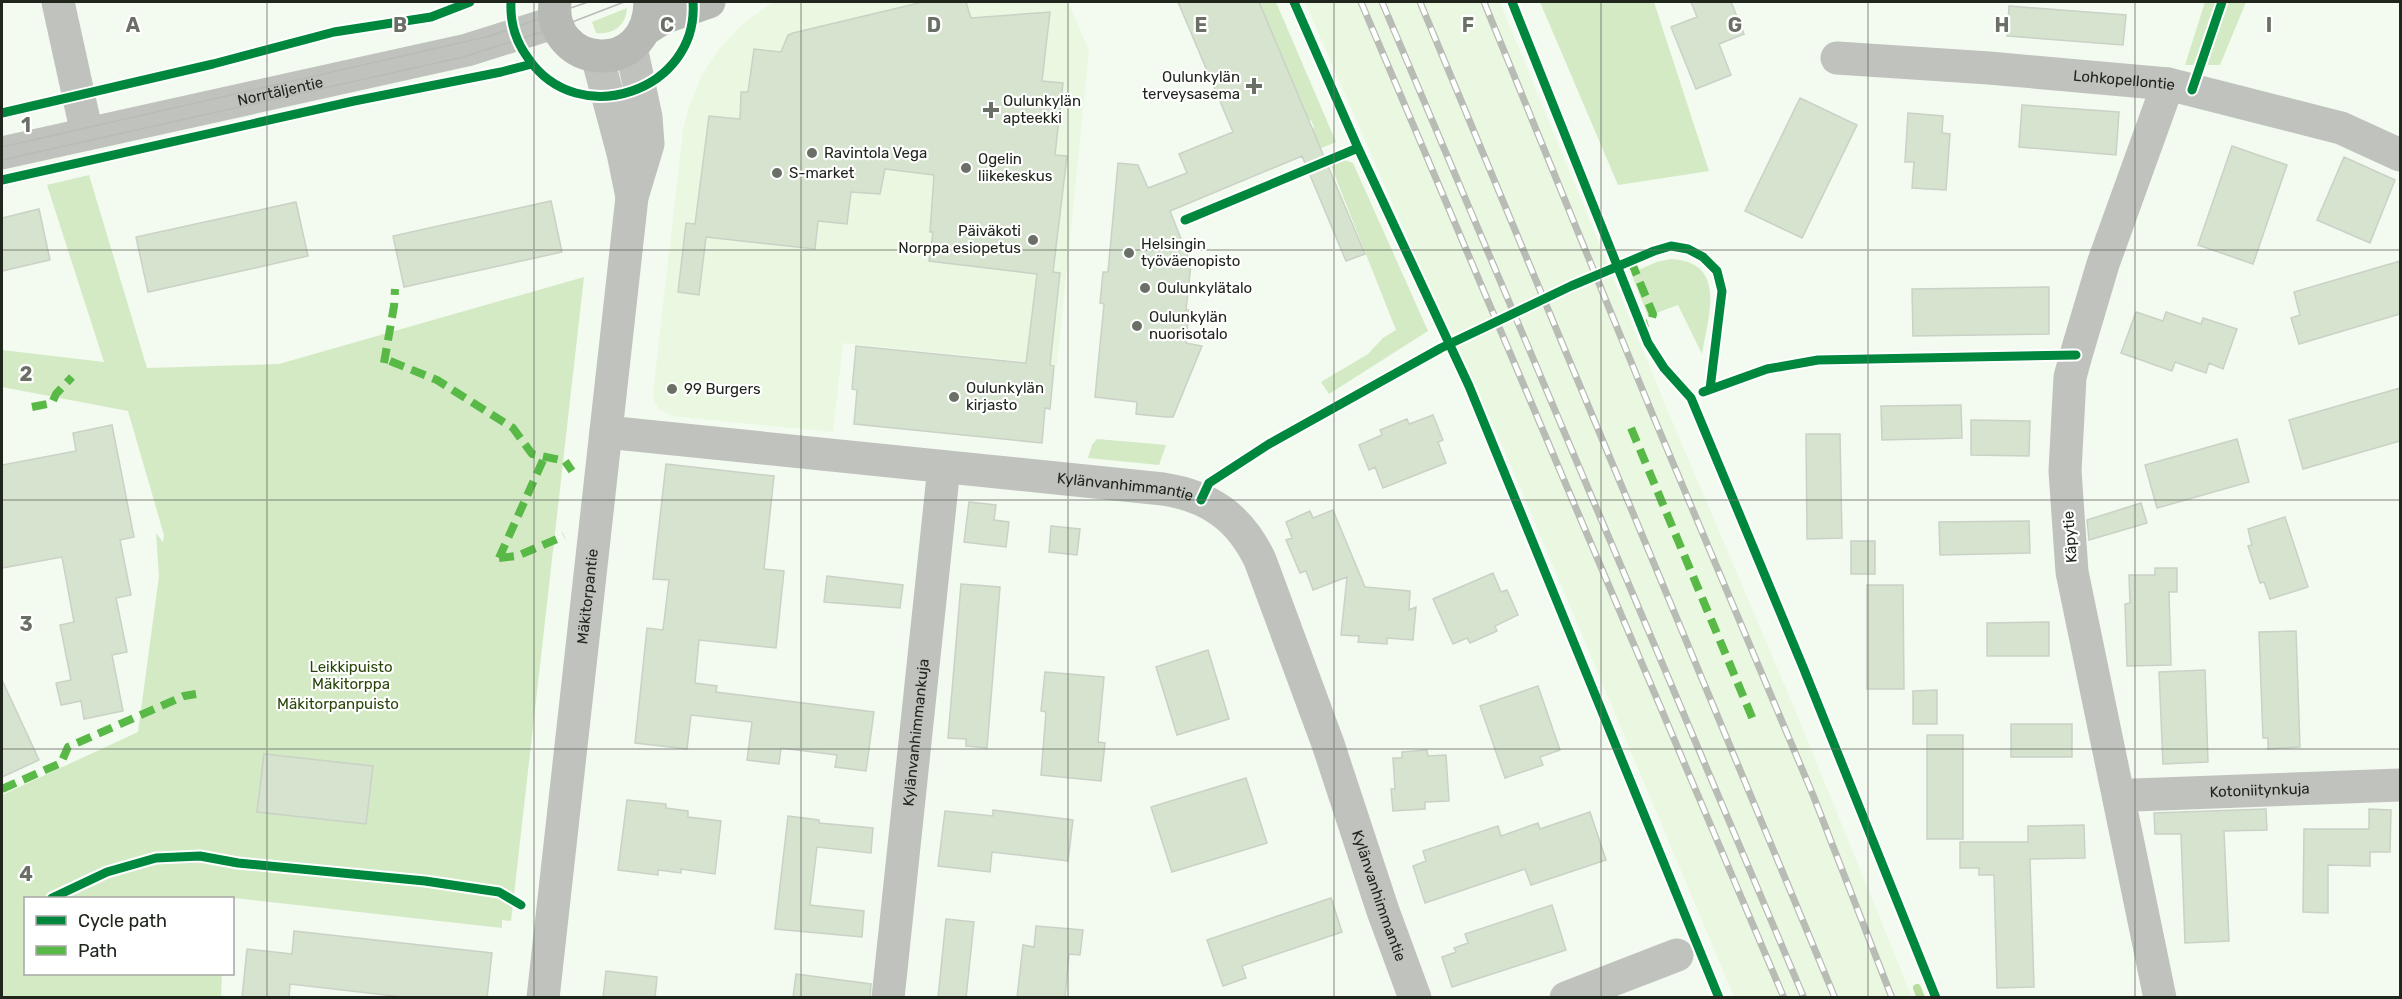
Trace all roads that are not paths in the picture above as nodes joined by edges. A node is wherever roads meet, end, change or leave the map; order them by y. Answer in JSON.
{"nodes":[{"id":1,"x":58,"y":2,"type":"edge"},
{"id":2,"x":709,"y":2,"type":"edge"},
{"id":3,"x":555,"y":12,"type":"edge"},
{"id":4,"x":642,"y":26,"type":"edge"},
{"id":5,"x":597,"y":56,"type":"junction"},
{"id":6,"x":1837,"y":58,"type":"dead end"},
{"id":7,"x":2168,"y":84,"type":"junction"},
{"id":8,"x":87,"y":134,"type":"junction"},
{"id":9,"x":2,"y":153,"type":"edge"},
{"id":10,"x":2400,"y":155,"type":"edge"},
{"id":11,"x":632,"y":197,"type":"junction"},
{"id":12,"x":606,"y":432,"type":"junction"},
{"id":13,"x":944,"y":467,"type":"junction"},
{"id":14,"x":2400,"y":786,"type":"edge"},
{"id":15,"x":2119,"y":798,"type":"junction"},
{"id":16,"x":1677,"y":956,"type":"dead end"},
{"id":17,"x":543,"y":998,"type":"edge"},
{"id":18,"x":888,"y":998,"type":"edge"},
{"id":19,"x":1415,"y":998,"type":"edge"},
{"id":20,"x":1566,"y":998,"type":"edge"},
{"id":21,"x":2160,"y":998,"type":"edge"}],
"edges":[{"from":1,"to":8,"type":"street"},
{"from":2,"to":4,"type":"main road"},
{"from":3,"to":5,"type":"main road"},
{"from":3,"to":8,"type":"street","name":"Norrtäljentie"},
{"from":4,"to":5,"type":"main road"},
{"from":4,"to":11,"type":"street","name":"Mäkitorpantie"},
{"from":5,"to":11,"type":"street","name":"Mäkitorpantie"},
{"from":6,"to":7,"type":"street","name":"Lohkopellontie"},
{"from":7,"to":10,"type":"street","name":"Lohkopellontie"},
{"from":7,"to":15,"type":"street","name":"Käpytie"},
{"from":8,"to":9,"type":"street","name":"Norrtäljentie"},
{"from":11,"to":12,"type":"street","name":"Mäkitorpantie"},
{"from":12,"to":13,"type":"street","name":"Kylänvanhimmantie"},
{"from":12,"to":17,"type":"street","name":"Mäkitorpantie"},
{"from":13,"to":18,"type":"street","name":"Kylänvanhimmankuja"},
{"from":13,"to":19,"type":"street","name":"Kylänvanhimmantie"},
{"from":14,"to":15,"type":"street","name":"Kotoniitynkuja"},
{"from":15,"to":21,"type":"street","name":"Käpytie"},
{"from":16,"to":20,"type":"street"}]}
